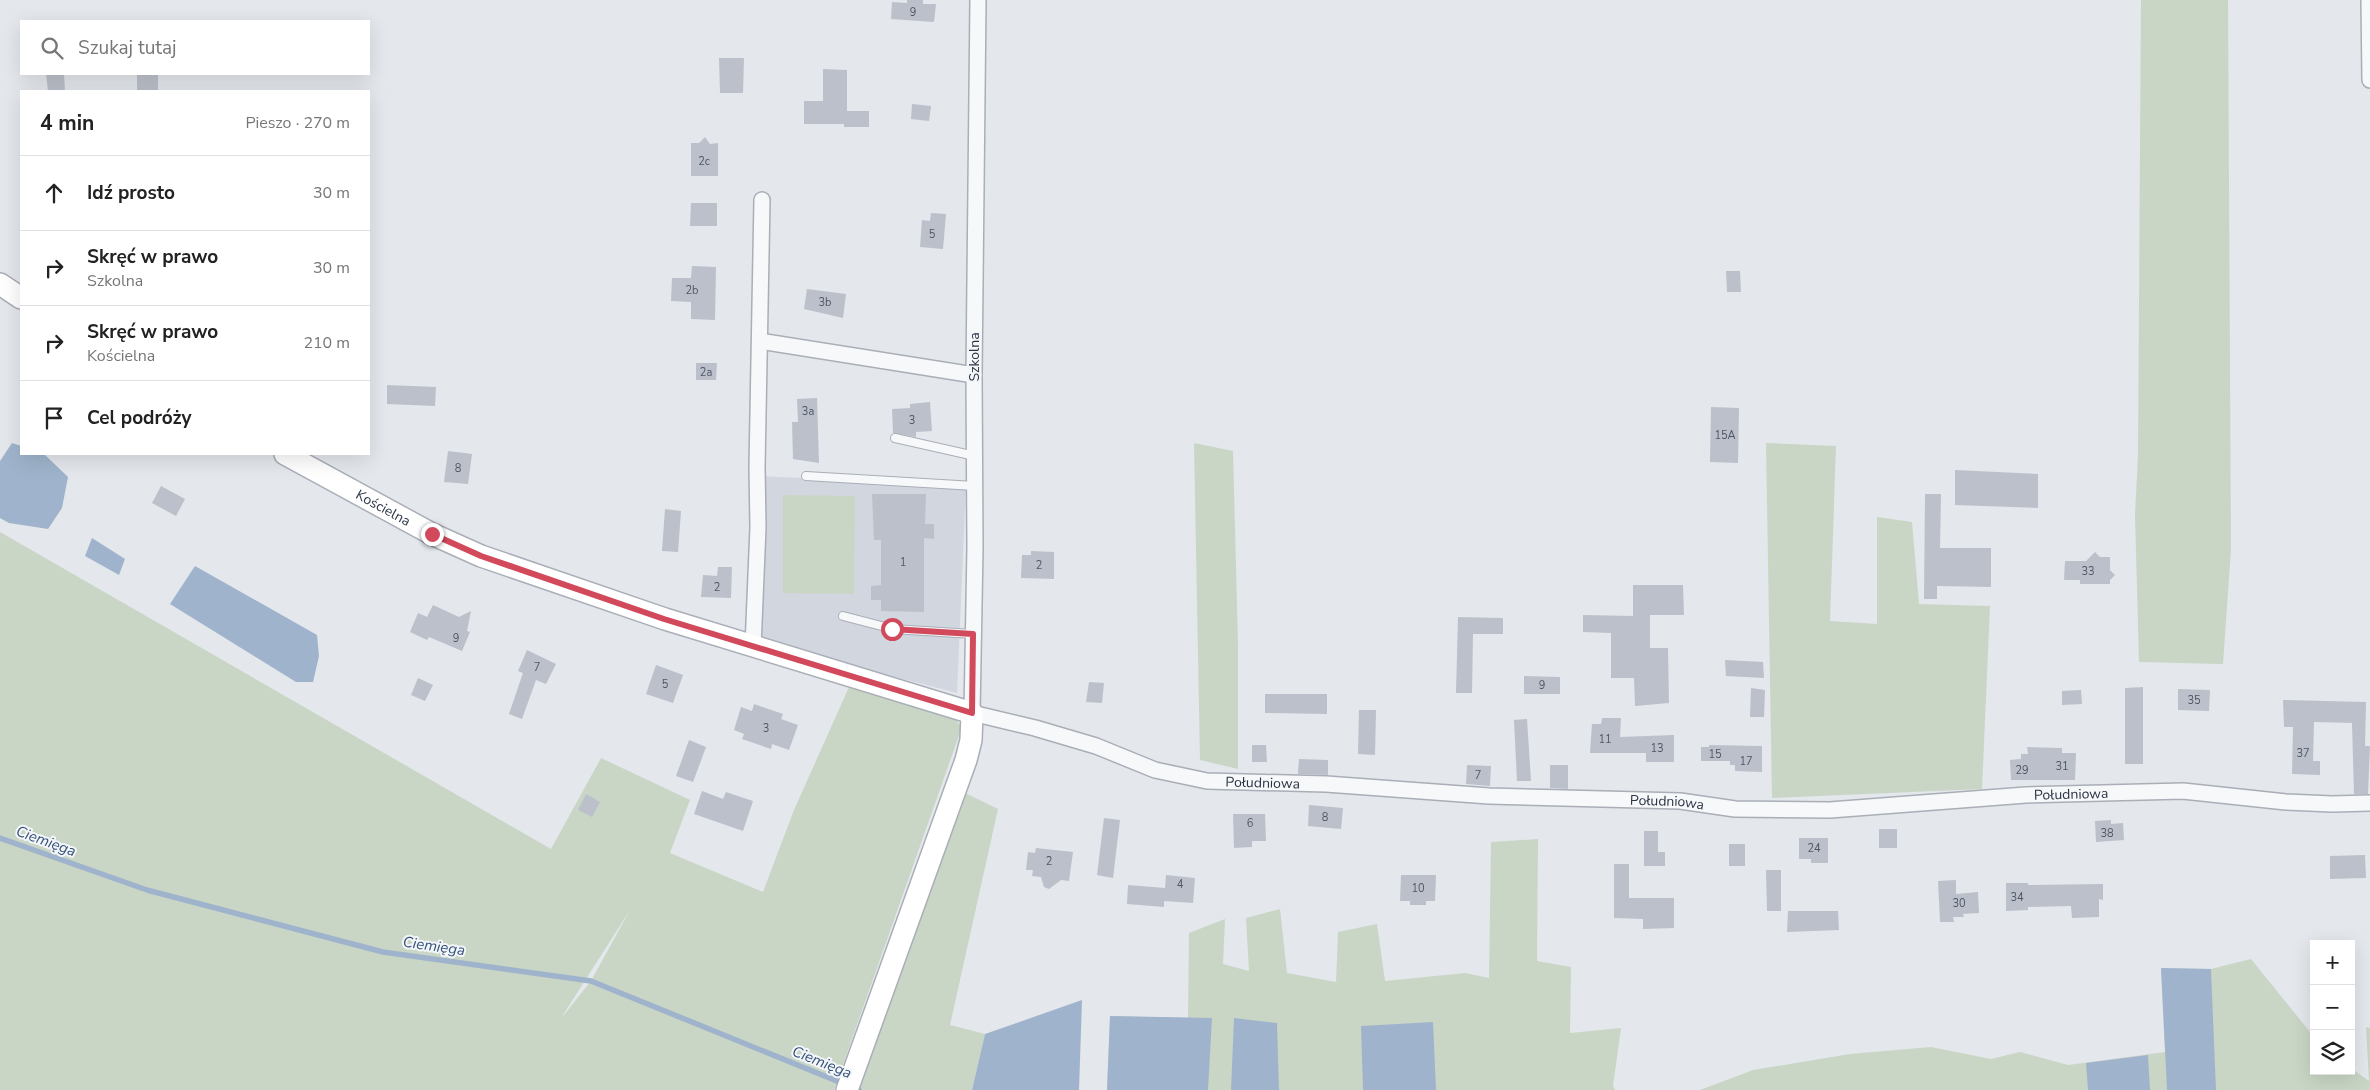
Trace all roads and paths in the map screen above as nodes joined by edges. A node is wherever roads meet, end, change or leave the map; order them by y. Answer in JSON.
{"nodes":[{"id":1,"x":978,"y":0,"type":"edge"},
{"id":2,"x":2369,"y":0,"type":"edge"},
{"id":3,"x":2370,"y":80,"type":"edge"},
{"id":4,"x":762,"y":200,"type":"dead end"},
{"id":5,"x":0,"y":284,"type":"edge"},
{"id":6,"x":20,"y":297,"type":"edge"},
{"id":7,"x":760,"y":342,"type":"junction"},
{"id":8,"x":974,"y":375,"type":"junction"},
{"id":9,"x":896,"y":438,"type":"dead end"},
{"id":10,"x":287,"y":455,"type":"edge"},
{"id":11,"x":975,"y":456,"type":"junction"},
{"id":12,"x":806,"y":476,"type":"dead end"},
{"id":13,"x":975,"y":486,"type":"junction"},
{"id":14,"x":843,"y":616,"type":"dead end"},
{"id":15,"x":973,"y":634,"type":"junction"},
{"id":16,"x":753,"y":647,"type":"junction"},
{"id":17,"x":972,"y":713,"type":"junction"},
{"id":18,"x":2370,"y":803,"type":"edge"},
{"id":19,"x":846,"y":1090,"type":"edge"}],
"edges":[{"from":1,"to":8,"type":"street","name":"Szkolna"},
{"from":2,"to":3,"type":"street"},
{"from":4,"to":7,"type":"street"},
{"from":5,"to":6,"type":"street"},
{"from":7,"to":8,"type":"street"},
{"from":7,"to":16,"type":"street"},
{"from":8,"to":11,"type":"street","name":"Szkolna"},
{"from":9,"to":11,"type":"lane"},
{"from":10,"to":16,"type":"street","name":"Kościelna"},
{"from":11,"to":13,"type":"street","name":"Szkolna"},
{"from":12,"to":13,"type":"lane"},
{"from":13,"to":15,"type":"street","name":"Szkolna"},
{"from":14,"to":15,"type":"lane"},
{"from":15,"to":17,"type":"street","name":"Szkolna"},
{"from":16,"to":17,"type":"street","name":"Kościelna"},
{"from":17,"to":18,"type":"street","name":"Południowa"},
{"from":17,"to":19,"type":"street"}]}
